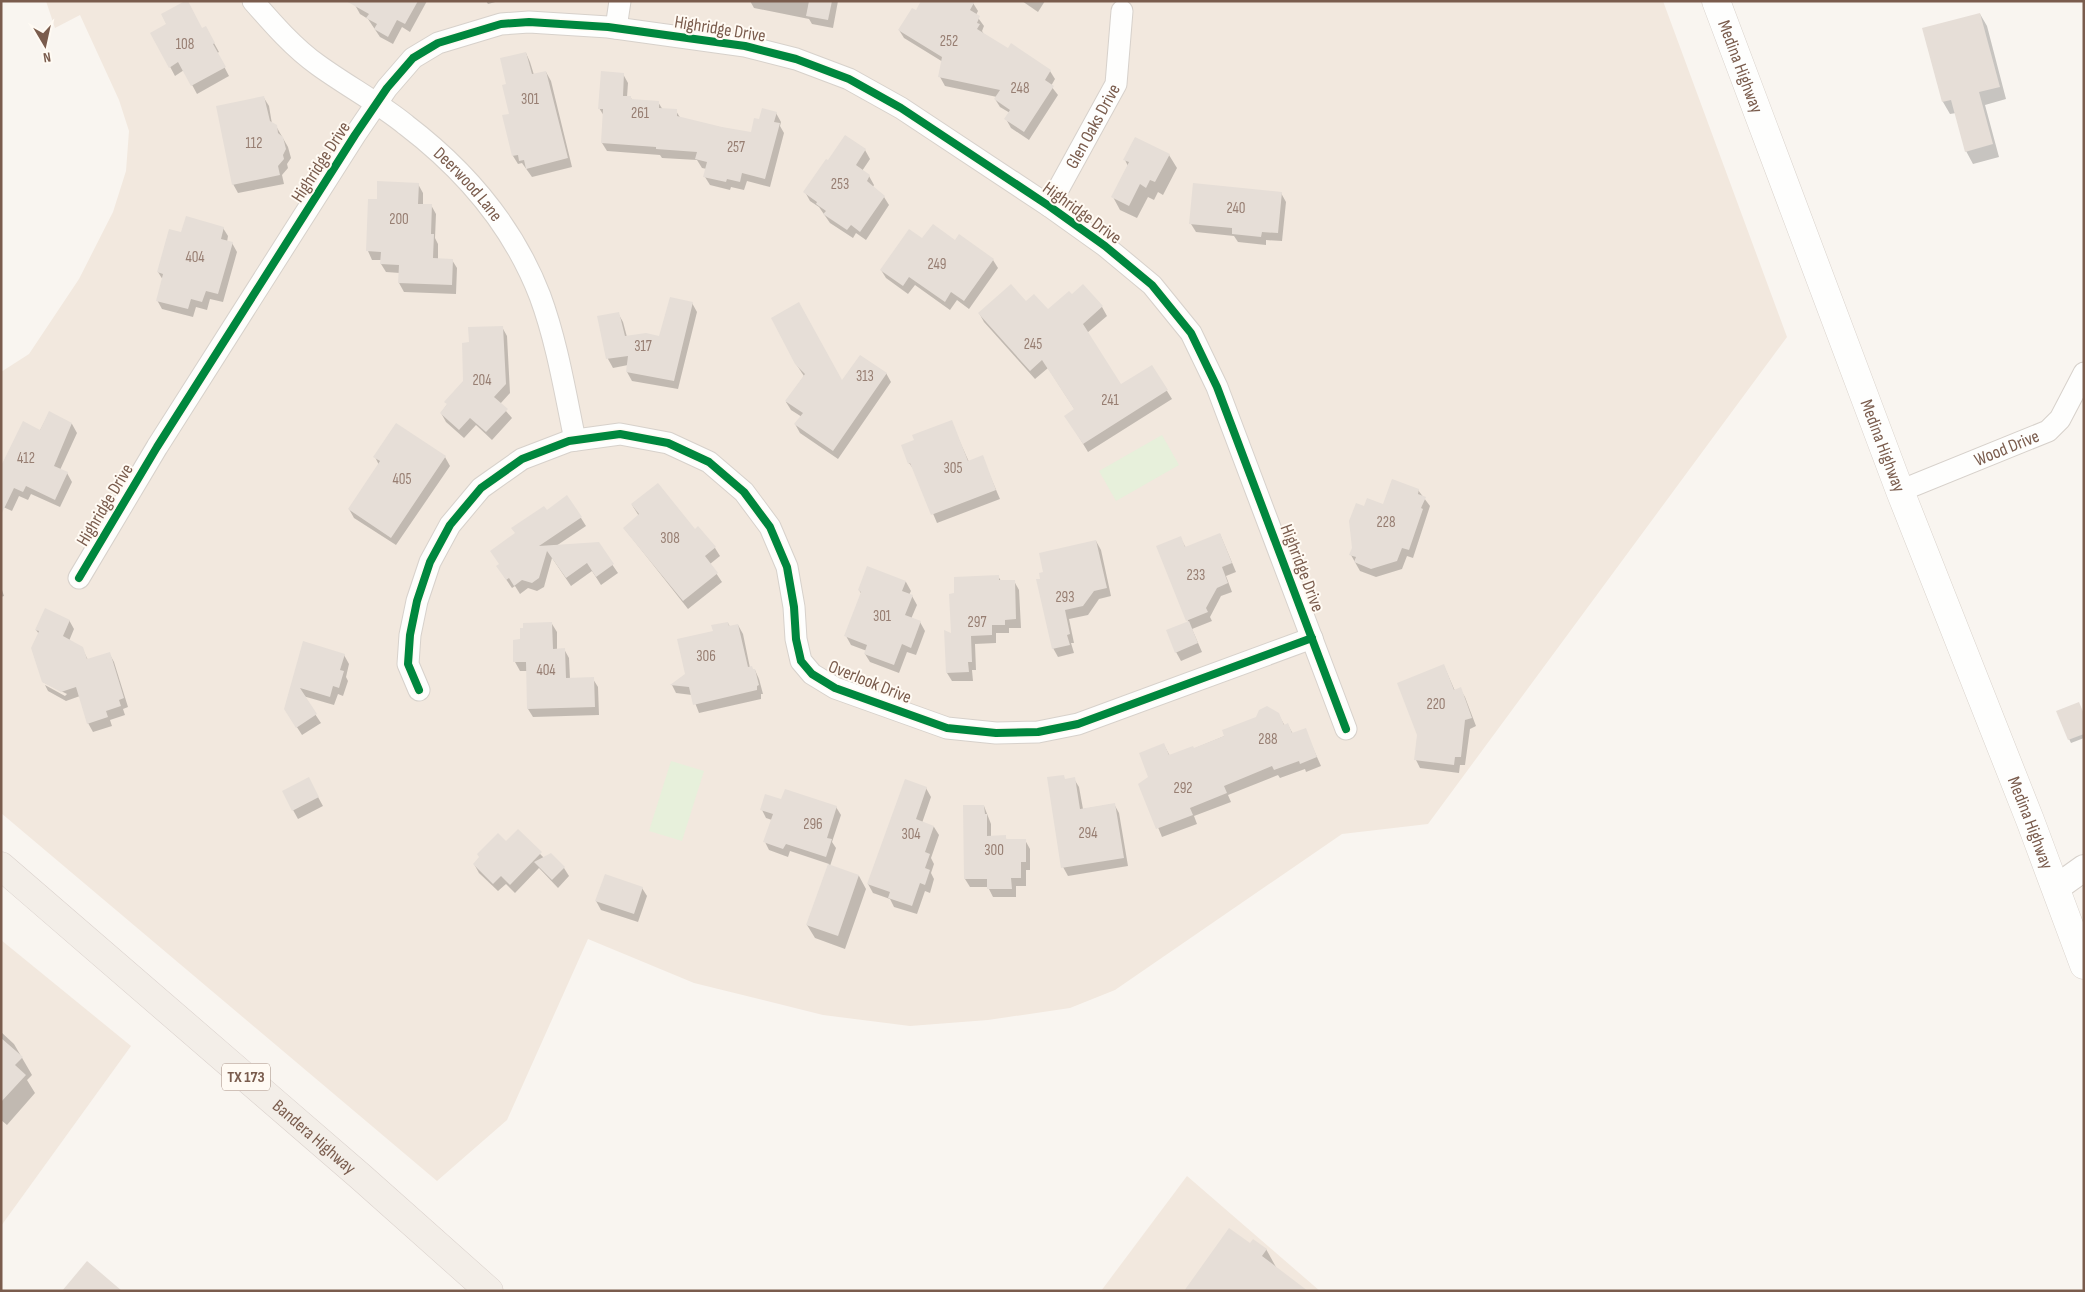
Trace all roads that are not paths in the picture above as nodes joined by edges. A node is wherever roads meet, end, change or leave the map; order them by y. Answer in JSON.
{"nodes":[{"id":1,"x":254,"y":1,"type":"edge"},
{"id":2,"x":620,"y":1,"type":"edge"},
{"id":3,"x":1716,"y":1,"type":"edge"},
{"id":4,"x":1122,"y":11,"type":"dead end"},
{"id":5,"x":616,"y":28,"type":"junction"},
{"id":6,"x":376,"y":105,"type":"junction"},
{"id":7,"x":1049,"y":206,"type":"junction"},
{"id":8,"x":2084,"y":373,"type":"edge"},
{"id":9,"x":575,"y":440,"type":"junction"},
{"id":10,"x":1900,"y":491,"type":"junction"},
{"id":11,"x":79,"y":578,"type":"dead end"},
{"id":12,"x":1312,"y":638,"type":"junction"},
{"id":13,"x":419,"y":690,"type":"dead end"},
{"id":14,"x":1346,"y":729,"type":"dead end"},
{"id":15,"x":1,"y":866,"type":"edge"},
{"id":16,"x":2084,"y":868,"type":"edge"},
{"id":17,"x":2056,"y":888,"type":"junction"},
{"id":18,"x":2084,"y":966,"type":"edge"},
{"id":19,"x":489,"y":1291,"type":"edge"}],
"edges":[{"from":1,"to":6,"type":"street","name":"Deerwood Lane"},
{"from":2,"to":5,"type":"street"},
{"from":3,"to":10,"type":"main road","name":"Medina Highway"},
{"from":4,"to":7,"type":"street","name":"Glen Oaks Drive"},
{"from":5,"to":6,"type":"street","name":"Highridge Drive"},
{"from":5,"to":7,"type":"street","name":"Highridge Drive"},
{"from":6,"to":9,"type":"street","name":"Deerwood Lane"},
{"from":6,"to":11,"type":"street","name":"Highridge Drive"},
{"from":7,"to":12,"type":"street","name":"Highridge Drive"},
{"from":8,"to":10,"type":"street","name":"Wood Drive"},
{"from":9,"to":12,"type":"street","name":"Overlook Drive"},
{"from":9,"to":13,"type":"street","name":"Overlook Drive"},
{"from":10,"to":17,"type":"main road","name":"Medina Highway"},
{"from":12,"to":14,"type":"street","name":"Highridge Drive"},
{"from":15,"to":19,"type":"main road","name":"Bandera Highway","number":"TX 173"},
{"from":16,"to":17,"type":"street"},
{"from":17,"to":18,"type":"main road","name":"Medina Highway"}]}
